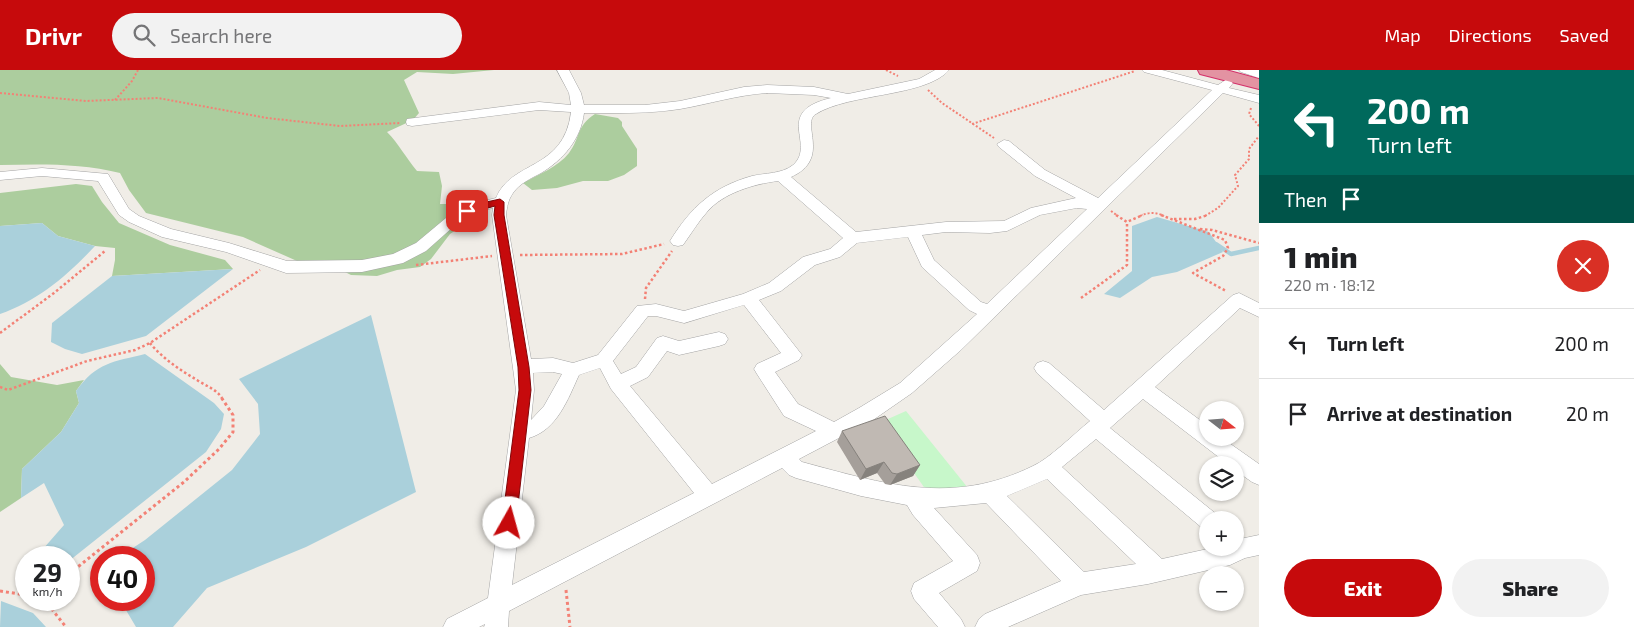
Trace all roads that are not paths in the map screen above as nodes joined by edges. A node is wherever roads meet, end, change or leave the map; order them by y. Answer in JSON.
{"nodes":[{"id":1,"x":562,"y":70,"type":"edge"},
{"id":2,"x":943,"y":70,"type":"edge"},
{"id":3,"x":1148,"y":70,"type":"edge"},
{"id":4,"x":1183,"y":70,"type":"edge"},
{"id":5,"x":1206,"y":70,"type":"edge"},
{"id":6,"x":1245,"y":70,"type":"edge"},
{"id":7,"x":1259,"y":75,"type":"edge"},
{"id":8,"x":1228,"y":81,"type":"edge"},
{"id":9,"x":1258,"y":92,"type":"edge"},
{"id":10,"x":847,"y":98,"type":"junction"},
{"id":11,"x":578,"y":109,"type":"junction"},
{"id":12,"x":412,"y":122,"type":"road end"},
{"id":13,"x":1004,"y":144,"type":"road end"},
{"id":14,"x":0,"y":176,"type":"edge"},
{"id":15,"x":781,"y":176,"type":"junction"},
{"id":16,"x":500,"y":202,"type":"junction"},
{"id":17,"x":1101,"y":206,"type":"junction"},
{"id":18,"x":912,"y":230,"type":"junction"},
{"id":19,"x":853,"y":238,"type":"junction"},
{"id":20,"x":678,"y":241,"type":"road end"},
{"id":21,"x":748,"y":298,"type":"junction"},
{"id":22,"x":1259,"y":311,"type":"edge"},
{"id":23,"x":989,"y":312,"type":"junction"},
{"id":24,"x":719,"y":339,"type":"dead end"},
{"id":25,"x":604,"y":360,"type":"junction"},
{"id":26,"x":523,"y":367,"type":"junction"},
{"id":27,"x":1043,"y":368,"type":"dead end"},
{"id":28,"x":574,"y":370,"type":"junction"},
{"id":29,"x":617,"y":384,"type":"junction"},
{"id":30,"x":1144,"y":388,"type":"junction"},
{"id":31,"x":1100,"y":425,"type":"junction"},
{"id":32,"x":520,"y":430,"type":"junction"},
{"id":33,"x":1199,"y":430,"type":"edge"},
{"id":34,"x":834,"y":431,"type":"junction"},
{"id":35,"x":1220,"y":446,"type":"edge"},
{"id":36,"x":785,"y":457,"type":"junction"},
{"id":37,"x":1048,"y":467,"type":"junction"},
{"id":38,"x":1259,"y":476,"type":"edge"},
{"id":39,"x":990,"y":493,"type":"junction"},
{"id":40,"x":709,"y":496,"type":"junction"},
{"id":41,"x":913,"y":497,"type":"junction"},
{"id":42,"x":1199,"y":512,"type":"edge"},
{"id":43,"x":1245,"y":545,"type":"edge"},
{"id":44,"x":1158,"y":570,"type":"junction"},
{"id":45,"x":1080,"y":584,"type":"junction"},
{"id":46,"x":499,"y":604,"type":"junction"},
{"id":47,"x":455,"y":627,"type":"edge"},
{"id":48,"x":496,"y":627,"type":"edge"},
{"id":49,"x":953,"y":627,"type":"edge"},
{"id":50,"x":987,"y":627,"type":"edge"}],
"edges":[{"from":1,"to":11,"type":"street"},
{"from":2,"to":10,"type":"street"},
{"from":3,"to":8,"type":"street"},
{"from":4,"to":9,"type":"street"},
{"from":5,"to":9,"type":"highway"},
{"from":6,"to":7,"type":"street"},
{"from":7,"to":8,"type":"highway"},
{"from":8,"to":9,"type":"street"},
{"from":8,"to":17,"type":"street"},
{"from":10,"to":11,"type":"street"},
{"from":10,"to":15,"type":"street"},
{"from":11,"to":12,"type":"street"},
{"from":11,"to":16,"type":"street"},
{"from":13,"to":17,"type":"street"},
{"from":14,"to":16,"type":"street"},
{"from":15,"to":19,"type":"street"},
{"from":15,"to":20,"type":"street"},
{"from":16,"to":26,"type":"street"},
{"from":17,"to":18,"type":"street"},
{"from":17,"to":23,"type":"street"},
{"from":18,"to":19,"type":"street"},
{"from":18,"to":23,"type":"street"},
{"from":19,"to":21,"type":"street"},
{"from":21,"to":25,"type":"street"},
{"from":21,"to":34,"type":"street"},
{"from":22,"to":30,"type":"street"},
{"from":23,"to":34,"type":"street"},
{"from":24,"to":29,"type":"street"},
{"from":25,"to":28,"type":"street"},
{"from":25,"to":29,"type":"street"},
{"from":26,"to":28,"type":"street"},
{"from":26,"to":32,"type":"street"},
{"from":27,"to":31,"type":"street"},
{"from":28,"to":32,"type":"street"},
{"from":29,"to":40,"type":"street"},
{"from":30,"to":31,"type":"street"},
{"from":30,"to":33,"type":"street"},
{"from":31,"to":37,"type":"street"},
{"from":31,"to":42,"type":"street"},
{"from":32,"to":46,"type":"street"},
{"from":34,"to":36,"type":"street"},
{"from":35,"to":38,"type":"street"},
{"from":36,"to":40,"type":"street"},
{"from":36,"to":41,"type":"street"},
{"from":37,"to":39,"type":"street"},
{"from":37,"to":44,"type":"street"},
{"from":39,"to":41,"type":"street"},
{"from":39,"to":45,"type":"street"},
{"from":40,"to":46,"type":"street"},
{"from":41,"to":49,"type":"street"},
{"from":43,"to":44,"type":"street"},
{"from":44,"to":45,"type":"street"},
{"from":45,"to":50,"type":"street"},
{"from":46,"to":47,"type":"street"},
{"from":46,"to":48,"type":"street"}]}
